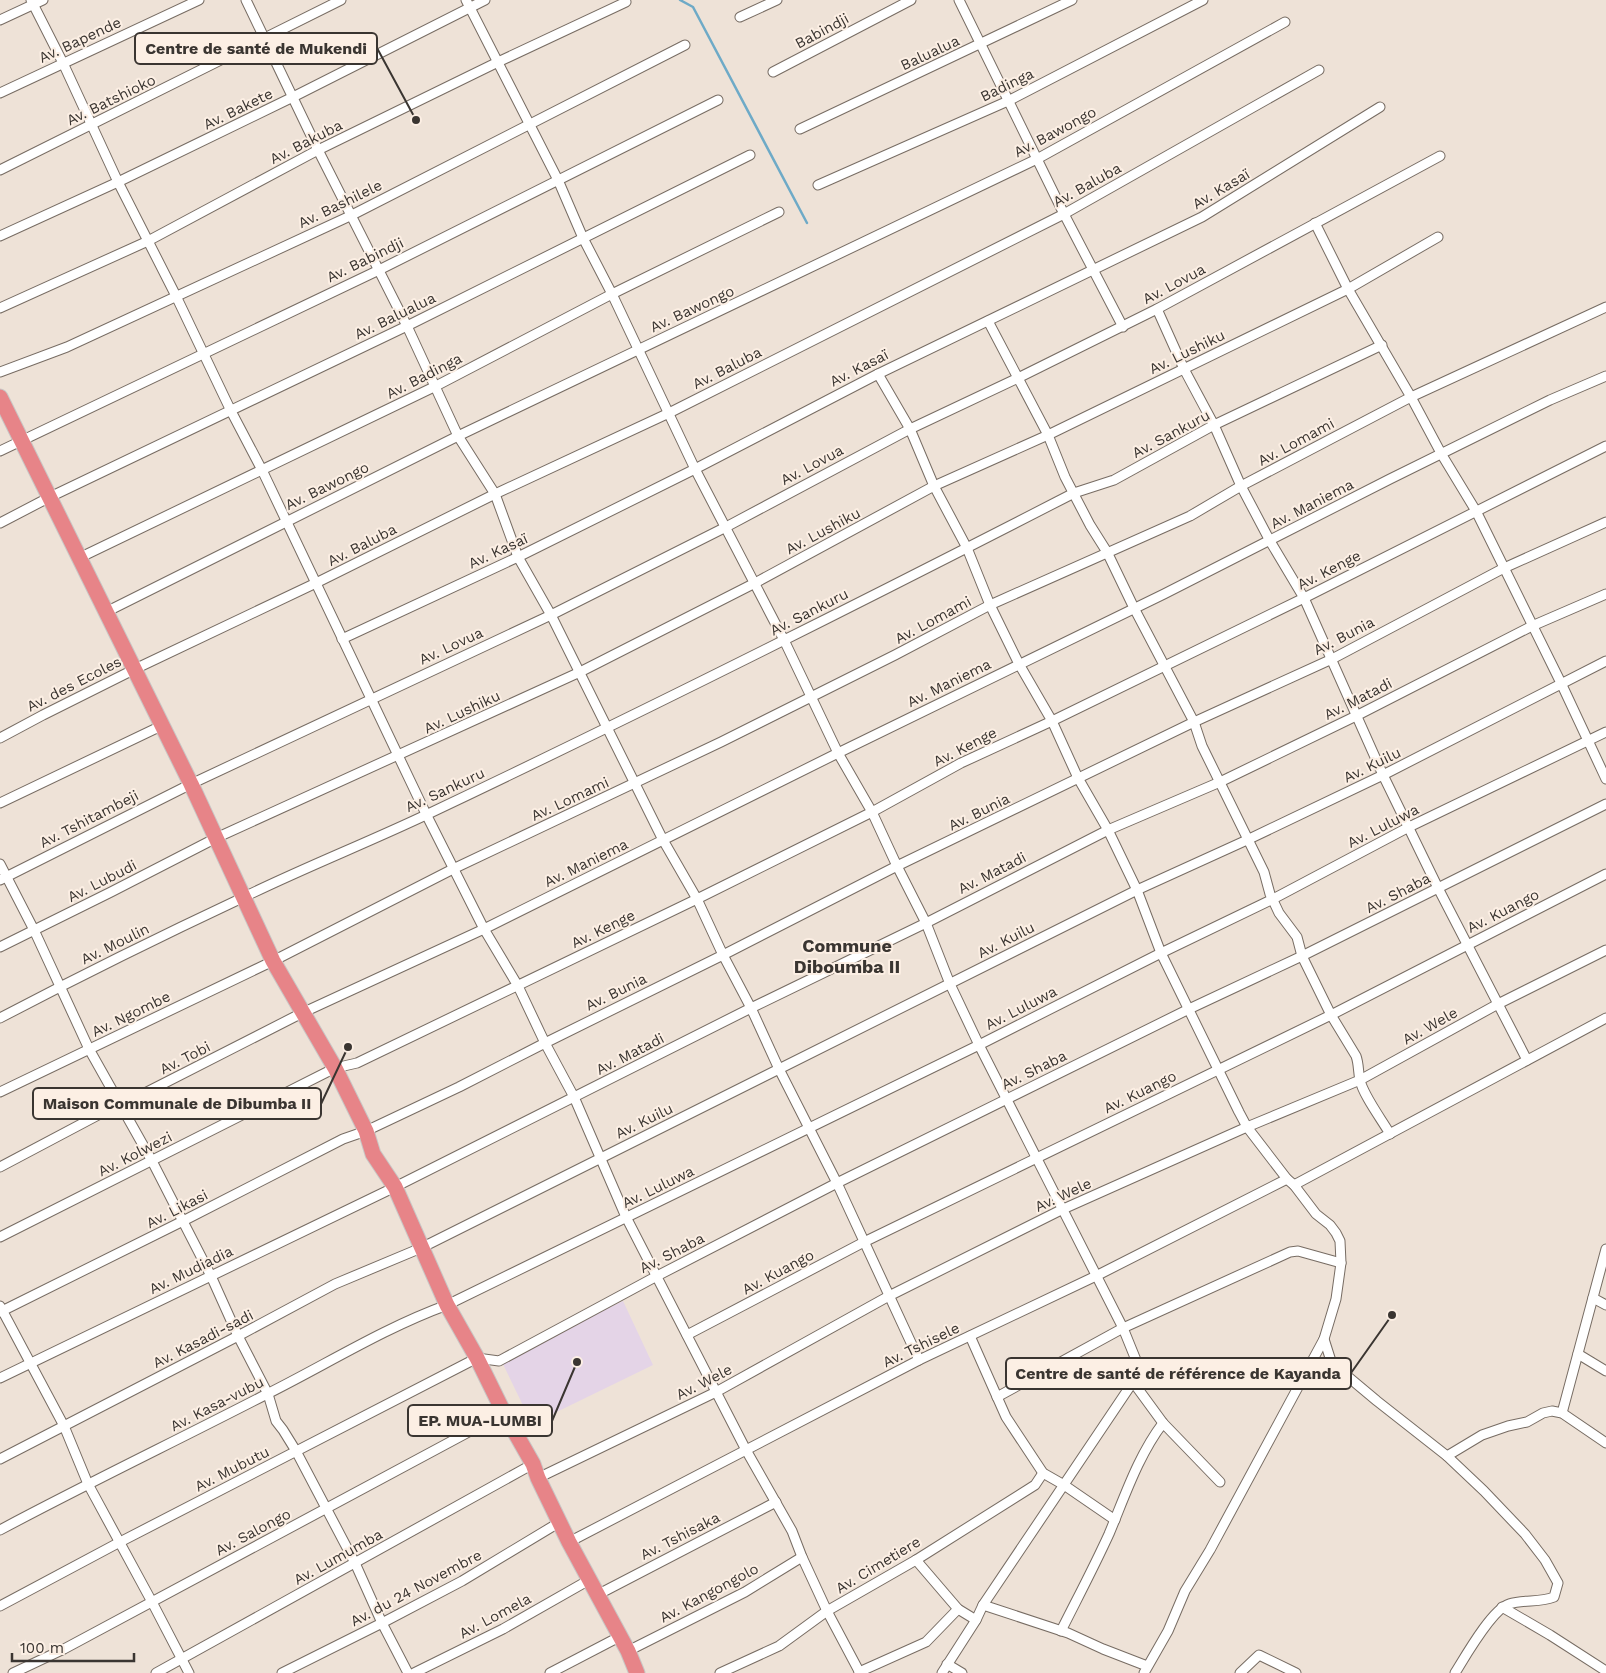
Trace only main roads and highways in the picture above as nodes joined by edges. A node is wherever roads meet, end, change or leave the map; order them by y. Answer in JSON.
{"nodes":[{"id":1,"x":0,"y":397,"type":"edge"},
{"id":2,"x":637,"y":1673,"type":"edge"}],
"edges":[{"from":1,"to":2,"type":"highway"}]}
